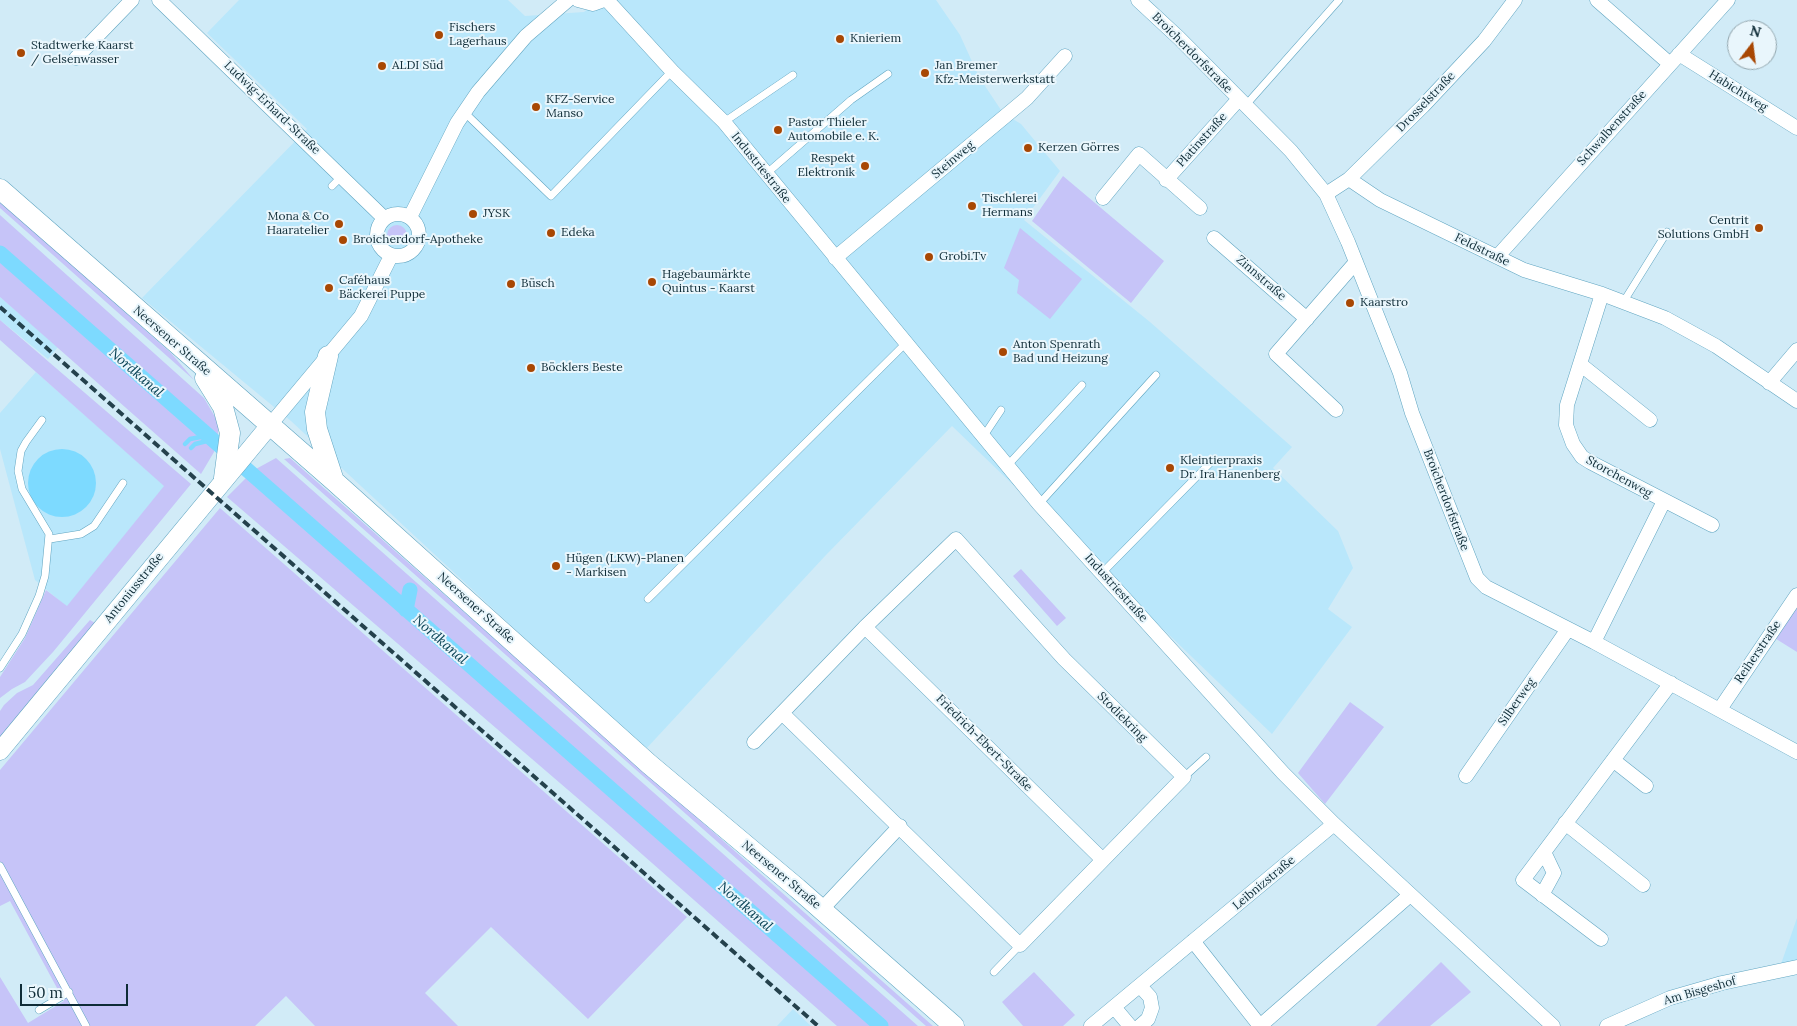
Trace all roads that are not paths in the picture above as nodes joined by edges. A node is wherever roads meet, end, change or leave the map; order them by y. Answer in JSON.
{"nodes":[{"id":1,"x":132,"y":0,"type":"edge"},
{"id":2,"x":158,"y":0,"type":"edge"},
{"id":3,"x":568,"y":0,"type":"edge"},
{"id":4,"x":578,"y":0,"type":"edge"},
{"id":5,"x":606,"y":0,"type":"edge"},
{"id":6,"x":1138,"y":0,"type":"edge"},
{"id":7,"x":1339,"y":0,"type":"edge"},
{"id":8,"x":1515,"y":0,"type":"edge"},
{"id":9,"x":1597,"y":0,"type":"edge"},
{"id":10,"x":1728,"y":0,"type":"edge"},
{"id":11,"x":1065,"y":56,"type":"dead end"},
{"id":12,"x":76,"y":58,"type":"dead end"},
{"id":13,"x":1674,"y":59,"type":"junction"},
{"id":14,"x":672,"y":71,"type":"junction"},
{"id":15,"x":888,"y":74,"type":"dead end"},
{"id":16,"x":793,"y":75,"type":"dead end"},
{"id":17,"x":1242,"y":103,"type":"junction"},
{"id":18,"x":464,"y":112,"type":"junction"},
{"id":19,"x":724,"y":122,"type":"junction"},
{"id":20,"x":1797,"y":128,"type":"edge"},
{"id":21,"x":766,"y":174,"type":"junction"},
{"id":22,"x":342,"y":176,"type":"junction"},
{"id":23,"x":1349,"y":179,"type":"junction"},
{"id":24,"x":1166,"y":180,"type":"junction"},
{"id":25,"x":332,"y":186,"type":"dead end"},
{"id":26,"x":0,"y":189,"type":"edge"},
{"id":27,"x":1326,"y":194,"type":"junction"},
{"id":28,"x":1103,"y":198,"type":"dead end"},
{"id":29,"x":1200,"y":208,"type":"dead end"},
{"id":30,"x":410,"y":217,"type":"junction"},
{"id":31,"x":384,"y":218,"type":"junction"},
{"id":32,"x":1667,"y":232,"type":"dead end"},
{"id":33,"x":1214,"y":238,"type":"dead end"},
{"id":34,"x":391,"y":256,"type":"junction"},
{"id":35,"x":1497,"y":257,"type":"junction"},
{"id":36,"x":835,"y":258,"type":"junction"},
{"id":37,"x":1356,"y":262,"type":"junction"},
{"id":38,"x":1602,"y":294,"type":"junction"},
{"id":39,"x":1624,"y":301,"type":"junction"},
{"id":40,"x":1307,"y":318,"type":"junction"},
{"id":41,"x":906,"y":344,"type":"junction"},
{"id":42,"x":1797,"y":350,"type":"edge"},
{"id":43,"x":183,"y":351,"type":"junction"},
{"id":44,"x":328,"y":356,"type":"junction"},
{"id":45,"x":1580,"y":364,"type":"junction"},
{"id":46,"x":1156,"y":375,"type":"dead end"},
{"id":47,"x":1769,"y":382,"type":"junction"},
{"id":48,"x":1082,"y":385,"type":"dead end"},
{"id":49,"x":1797,"y":401,"type":"edge"},
{"id":50,"x":1001,"y":410,"type":"dead end"},
{"id":51,"x":1336,"y":410,"type":"dead end"},
{"id":52,"x":42,"y":420,"type":"dead end"},
{"id":53,"x":1650,"y":420,"type":"dead end"},
{"id":54,"x":270,"y":425,"type":"junction"},
{"id":55,"x":983,"y":438,"type":"junction"},
{"id":56,"x":1214,"y":459,"type":"dead end"},
{"id":57,"x":1007,"y":466,"type":"junction"},
{"id":58,"x":224,"y":478,"type":"junction"},
{"id":59,"x":334,"y":480,"type":"junction"},
{"id":60,"x":123,"y":483,"type":"dead end"},
{"id":61,"x":1664,"y":501,"type":"junction"},
{"id":62,"x":1039,"y":504,"type":"junction"},
{"id":63,"x":1712,"y":525,"type":"dead end"},
{"id":64,"x":50,"y":539,"type":"junction"},
{"id":65,"x":1102,"y":573,"type":"junction"},
{"id":66,"x":1797,"y":595,"type":"edge"},
{"id":67,"x":648,"y":599,"type":"dead end"},
{"id":68,"x":865,"y":627,"type":"junction"},
{"id":69,"x":1568,"y":629,"type":"junction"},
{"id":70,"x":1594,"y":642,"type":"junction"},
{"id":71,"x":0,"y":668,"type":"edge"},
{"id":72,"x":1672,"y":683,"type":"junction"},
{"id":73,"x":1720,"y":709,"type":"junction"},
{"id":74,"x":782,"y":713,"type":"junction"},
{"id":75,"x":754,"y":742,"type":"dead end"},
{"id":76,"x":0,"y":751,"type":"edge"},
{"id":77,"x":1797,"y":752,"type":"edge"},
{"id":78,"x":1206,"y":757,"type":"dead end"},
{"id":79,"x":1613,"y":760,"type":"junction"},
{"id":80,"x":1466,"y":776,"type":"dead end"},
{"id":81,"x":1184,"y":777,"type":"junction"},
{"id":82,"x":1646,"y":786,"type":"dead end"},
{"id":83,"x":1334,"y":824,"type":"junction"},
{"id":84,"x":1565,"y":824,"type":"junction"},
{"id":85,"x":900,"y":826,"type":"junction"},
{"id":86,"x":1544,"y":852,"type":"junction"},
{"id":87,"x":1103,"y":860,"type":"junction"},
{"id":88,"x":0,"y":866,"type":"edge"},
{"id":89,"x":1643,"y":885,"type":"dead end"},
{"id":90,"x":1410,"y":895,"type":"junction"},
{"id":91,"x":1542,"y":895,"type":"junction"},
{"id":92,"x":822,"y":909,"type":"junction"},
{"id":93,"x":1601,"y":939,"type":"dead end"},
{"id":94,"x":1193,"y":941,"type":"junction"},
{"id":95,"x":1020,"y":945,"type":"junction"},
{"id":96,"x":1797,"y":966,"type":"edge"},
{"id":97,"x":994,"y":972,"type":"dead end"},
{"id":98,"x":1140,"y":986,"type":"junction"},
{"id":99,"x":69,"y":992,"type":"junction"},
{"id":100,"x":1114,"y":1007,"type":"junction"},
{"id":101,"x":39,"y":1010,"type":"dead end"},
{"id":102,"x":86,"y":1026,"type":"edge"},
{"id":103,"x":954,"y":1026,"type":"edge"},
{"id":104,"x":1091,"y":1026,"type":"edge"},
{"id":105,"x":1130,"y":1026,"type":"edge"},
{"id":106,"x":1140,"y":1026,"type":"edge"},
{"id":107,"x":1260,"y":1026,"type":"edge"},
{"id":108,"x":1552,"y":1026,"type":"edge"},
{"id":109,"x":1607,"y":1026,"type":"edge"}],
"edges":[{"from":1,"to":12,"type":"street"},
{"from":2,"to":22,"type":"street","name":"Ludwig-Erhard-Straße"},
{"from":3,"to":18,"type":"street"},
{"from":4,"to":5,"type":"street"},
{"from":5,"to":14,"type":"street","name":"Industriestraße"},
{"from":6,"to":17,"type":"street","name":"Broicherdorfstraße"},
{"from":7,"to":17,"type":"lane"},
{"from":8,"to":23,"type":"street","name":"Drosselstraße"},
{"from":9,"to":13,"type":"street","name":"Habichtweg"},
{"from":10,"to":13,"type":"street","name":"Schwalbenstraße"},
{"from":11,"to":36,"type":"street","name":"Steinweg"},
{"from":13,"to":20,"type":"street","name":"Habichtweg"},
{"from":13,"to":35,"type":"street","name":"Schwalbenstraße"},
{"from":14,"to":18,"type":"lane"},
{"from":14,"to":19,"type":"street","name":"Industriestraße"},
{"from":15,"to":21,"type":"lane"},
{"from":16,"to":19,"type":"lane"},
{"from":17,"to":24,"type":"street","name":"Platinstraße"},
{"from":17,"to":27,"type":"street","name":"Broicherdorfstraße"},
{"from":18,"to":30,"type":"street"},
{"from":19,"to":21,"type":"street","name":"Industriestraße"},
{"from":21,"to":36,"type":"street","name":"Industriestraße"},
{"from":22,"to":25,"type":"lane"},
{"from":22,"to":31,"type":"street","name":"Ludwig-Erhard-Straße"},
{"from":23,"to":27,"type":"street","name":"Drosselstraße"},
{"from":23,"to":35,"type":"street","name":"Feldstraße"},
{"from":24,"to":28,"type":"street"},
{"from":24,"to":29,"type":"street"},
{"from":26,"to":43,"type":"main road","name":"Neersener Straße"},
{"from":27,"to":37,"type":"street","name":"Broicherdorfstraße"},
{"from":30,"to":31,"type":"street"},
{"from":30,"to":34,"type":"street"},
{"from":31,"to":34,"type":"street"},
{"from":32,"to":39,"type":"lane"},
{"from":33,"to":40,"type":"street","name":"Zinnstraße"},
{"from":34,"to":44,"type":"street"},
{"from":35,"to":38,"type":"street","name":"Feldstraße"},
{"from":36,"to":41,"type":"street","name":"Industriestraße"},
{"from":37,"to":40,"type":"street"},
{"from":37,"to":69,"type":"street","name":"Broicherdorfstraße"},
{"from":38,"to":39,"type":"street","name":"Feldstraße"},
{"from":38,"to":45,"type":"street","name":"Storchenweg"},
{"from":39,"to":47,"type":"street","name":"Feldstraße"},
{"from":40,"to":51,"type":"street"},
{"from":41,"to":55,"type":"street","name":"Industriestraße"},
{"from":41,"to":67,"type":"lane"},
{"from":42,"to":47,"type":"street"},
{"from":43,"to":54,"type":"main road","name":"Neersener Straße"},
{"from":43,"to":58,"type":"main road"},
{"from":44,"to":54,"type":"street"},
{"from":44,"to":59,"type":"main road"},
{"from":45,"to":53,"type":"street"},
{"from":45,"to":61,"type":"street","name":"Storchenweg"},
{"from":46,"to":62,"type":"lane"},
{"from":47,"to":49,"type":"street","name":"Feldstraße"},
{"from":48,"to":57,"type":"lane"},
{"from":50,"to":55,"type":"lane"},
{"from":52,"to":64,"type":"lane"},
{"from":54,"to":58,"type":"street","name":"Antoniusstraße"},
{"from":54,"to":59,"type":"main road","name":"Neersener Straße"},
{"from":55,"to":57,"type":"street","name":"Industriestraße"},
{"from":56,"to":65,"type":"lane"},
{"from":57,"to":62,"type":"street","name":"Industriestraße"},
{"from":58,"to":76,"type":"street","name":"Antoniusstraße"},
{"from":59,"to":92,"type":"main road","name":"Neersener Straße"},
{"from":60,"to":64,"type":"lane"},
{"from":61,"to":63,"type":"street","name":"Storchenweg"},
{"from":61,"to":70,"type":"street","name":"Storchenweg"},
{"from":62,"to":65,"type":"street","name":"Industriestraße"},
{"from":64,"to":71,"type":"lane"},
{"from":65,"to":83,"type":"street","name":"Industriestraße"},
{"from":66,"to":73,"type":"street","name":"Reiherstraße"},
{"from":68,"to":74,"type":"street","name":"Stodiekring"},
{"from":68,"to":81,"type":"street","name":"Stodiekring"},
{"from":68,"to":87,"type":"street","name":"Friedrich-Ebert-Straße"},
{"from":69,"to":70,"type":"street","name":"Broicherdorfstraße"},
{"from":69,"to":80,"type":"street","name":"Silberweg"},
{"from":70,"to":72,"type":"street","name":"Broicherdorfstraße"},
{"from":72,"to":73,"type":"street","name":"Broicherdorfstraße"},
{"from":72,"to":79,"type":"street"},
{"from":73,"to":77,"type":"street","name":"Broicherdorfstraße"},
{"from":74,"to":75,"type":"street","name":"Stodiekring"},
{"from":74,"to":85,"type":"street"},
{"from":78,"to":81,"type":"lane"},
{"from":79,"to":82,"type":"street"},
{"from":79,"to":84,"type":"street"},
{"from":81,"to":87,"type":"street"},
{"from":83,"to":90,"type":"street"},
{"from":83,"to":94,"type":"street","name":"Leibnizstraße"},
{"from":84,"to":86,"type":"street"},
{"from":84,"to":89,"type":"street"},
{"from":85,"to":92,"type":"street"},
{"from":85,"to":95,"type":"street"},
{"from":86,"to":91,"type":"street"},
{"from":86,"to":91,"type":"street"},
{"from":87,"to":95,"type":"street"},
{"from":88,"to":99,"type":"lane"},
{"from":90,"to":107,"type":"street"},
{"from":90,"to":108,"type":"street"},
{"from":91,"to":93,"type":"street"},
{"from":92,"to":103,"type":"main road","name":"Neersener Straße"},
{"from":94,"to":98,"type":"street","name":"Leibnizstraße"},
{"from":94,"to":107,"type":"street"},
{"from":95,"to":97,"type":"lane"},
{"from":96,"to":109,"type":"street","name":"Am Bisgeshof"},
{"from":98,"to":100,"type":"street","name":"Leibnizstraße"},
{"from":98,"to":106,"type":"street"},
{"from":99,"to":101,"type":"lane"},
{"from":99,"to":102,"type":"lane"},
{"from":100,"to":104,"type":"street","name":"Leibnizstraße"},
{"from":100,"to":105,"type":"street"}]}
